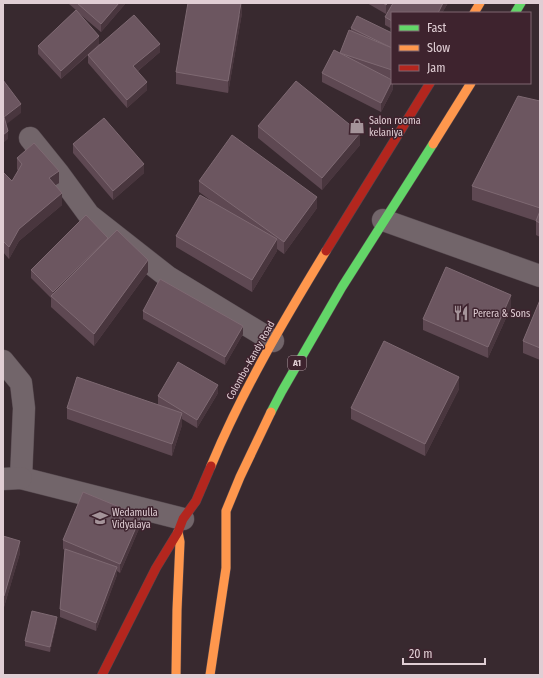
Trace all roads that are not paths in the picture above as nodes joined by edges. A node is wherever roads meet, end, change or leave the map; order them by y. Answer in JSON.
{"nodes":[{"id":1,"x":480,"y":3,"type":"edge"},
{"id":2,"x":521,"y":3,"type":"edge"},
{"id":3,"x":475,"y":12,"type":"edge"},
{"id":4,"x":516,"y":12,"type":"edge"},
{"id":5,"x":429,"y":84,"type":"edge"},
{"id":6,"x":470,"y":84,"type":"edge"},
{"id":7,"x":30,"y":138,"type":"dead end"},
{"id":8,"x":383,"y":220,"type":"junction"},
{"id":9,"x":540,"y":276,"type":"edge"},
{"id":10,"x":273,"y":341,"type":"junction"},
{"id":11,"x":3,"y":361,"type":"edge"},
{"id":12,"x":12,"y":478,"type":"edge"},
{"id":13,"x":180,"y":525,"type":"junction"},
{"id":14,"x":102,"y":675,"type":"edge"},
{"id":15,"x":176,"y":675,"type":"edge"},
{"id":16,"x":210,"y":675,"type":"edge"}],
"edges":[{"from":1,"to":3,"type":"highway"},
{"from":2,"to":4,"type":"highway"},
{"from":5,"to":10,"type":"highway","name":"Colombo-Kandy Road"},
{"from":6,"to":8,"type":"highway","number":"A1"},
{"from":7,"to":10,"type":"street"},
{"from":8,"to":9,"type":"street"},
{"from":8,"to":16,"type":"highway","number":"A1"},
{"from":10,"to":13,"type":"highway","name":"Colombo-Kandy Road"},
{"from":11,"to":12,"type":"street"},
{"from":12,"to":13,"type":"street"},
{"from":13,"to":14,"type":"highway","name":"Colombo-Kandy Road"},
{"from":13,"to":15,"type":"highway"}]}
